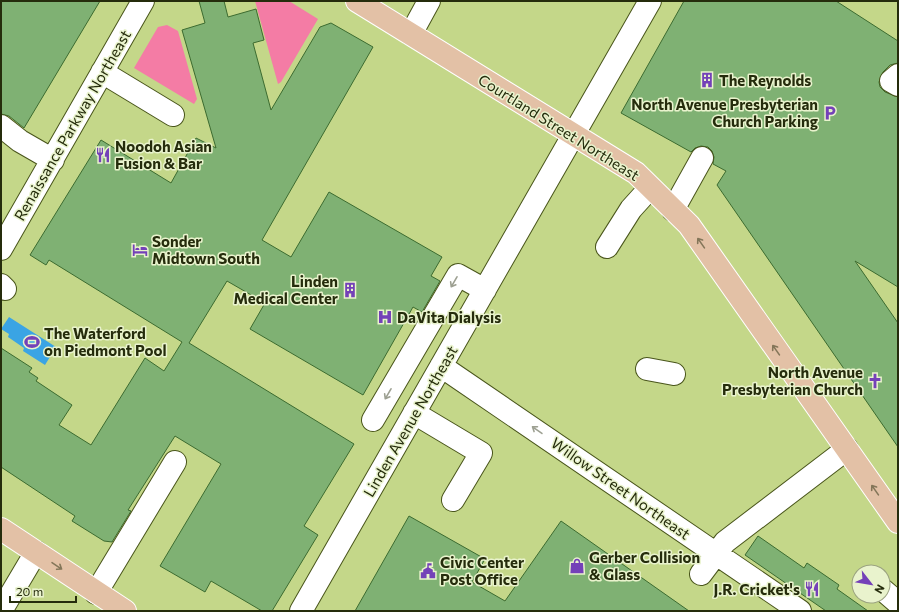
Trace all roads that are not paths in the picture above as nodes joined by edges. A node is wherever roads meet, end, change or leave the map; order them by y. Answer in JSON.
{"nodes":[{"id":1,"x":142,"y":1,"type":"edge"},
{"id":2,"x":429,"y":1,"type":"edge"},
{"id":3,"x":650,"y":1,"type":"edge"},
{"id":4,"x":371,"y":5,"type":"edge"},
{"id":5,"x":410,"y":34,"type":"junction"},
{"id":6,"x":102,"y":72,"type":"junction"},
{"id":7,"x":898,"y":75,"type":"edge"},
{"id":8,"x":898,"y":85,"type":"edge"},
{"id":9,"x":173,"y":115,"type":"dead end"},
{"id":10,"x":1,"y":126,"type":"edge"},
{"id":11,"x":574,"y":135,"type":"junction"},
{"id":12,"x":702,"y":158,"type":"dead end"},
{"id":13,"x":53,"y":160,"type":"junction"},
{"id":14,"x":650,"y":188,"type":"junction"},
{"id":15,"x":673,"y":210,"type":"junction"},
{"id":16,"x":607,"y":247,"type":"dead end"},
{"id":17,"x":1,"y":249,"type":"edge"},
{"id":18,"x":485,"y":290,"type":"junction"},
{"id":19,"x":442,"y":366,"type":"junction"},
{"id":20,"x":647,"y":369,"type":"dead end"},
{"id":21,"x":674,"y":374,"type":"dead end"},
{"id":22,"x":414,"y":413,"type":"junction"},
{"id":23,"x":401,"y":436,"type":"junction"},
{"id":24,"x":847,"y":449,"type":"junction"},
{"id":25,"x":175,"y":462,"type":"dead end"},
{"id":26,"x":453,"y":500,"type":"dead end"},
{"id":27,"x":898,"y":522,"type":"edge"},
{"id":28,"x":1,"y":529,"type":"edge"},
{"id":29,"x":36,"y":552,"type":"junction"},
{"id":30,"x":716,"y":554,"type":"junction"},
{"id":31,"x":701,"y":574,"type":"dead end"},
{"id":32,"x":96,"y":593,"type":"junction"},
{"id":33,"x":1,"y":610,"type":"edge"},
{"id":34,"x":125,"y":611,"type":"edge"},
{"id":35,"x":301,"y":611,"type":"edge"},
{"id":36,"x":800,"y":611,"type":"edge"}],
"edges":[{"from":1,"to":6,"type":"street","name":"Renaissance Parkway Northeast"},
{"from":2,"to":5,"type":"street"},
{"from":3,"to":11,"type":"street","name":"Linden Avenue Northeast"},
{"from":4,"to":5,"type":"main road","name":"Courtland Street Northeast"},
{"from":5,"to":11,"type":"main road","name":"Courtland Street Northeast"},
{"from":6,"to":9,"type":"street"},
{"from":6,"to":13,"type":"street","name":"Renaissance Parkway Northeast"},
{"from":7,"to":8,"type":"street"},
{"from":10,"to":13,"type":"street"},
{"from":11,"to":14,"type":"main road","name":"Courtland Street Northeast"},
{"from":11,"to":18,"type":"street","name":"Linden Avenue Northeast"},
{"from":12,"to":15,"type":"street"},
{"from":13,"to":17,"type":"street","name":"Renaissance Parkway Northeast"},
{"from":14,"to":15,"type":"main road","name":"Courtland Street Northeast"},
{"from":14,"to":16,"type":"street"},
{"from":24,"to":15,"type":"main road","name":"Courtland Street Northeast","one_way":true},
{"from":18,"to":19,"type":"street","name":"Linden Avenue Northeast"},
{"from":18,"to":23,"type":"street","one_way":true},
{"from":19,"to":22,"type":"street","name":"Linden Avenue Northeast"},
{"from":30,"to":19,"type":"street","name":"Willow Street Northeast","one_way":true},
{"from":20,"to":21,"type":"street"},
{"from":22,"to":23,"type":"street","name":"Linden Avenue Northeast"},
{"from":22,"to":26,"type":"street"},
{"from":23,"to":35,"type":"street","name":"Linden Avenue Northeast"},
{"from":27,"to":24,"type":"main road","name":"Courtland Street Northeast","one_way":true},
{"from":24,"to":30,"type":"street"},
{"from":25,"to":32,"type":"street"},
{"from":28,"to":29,"type":"main road"},
{"from":29,"to":32,"type":"main road","one_way":true},
{"from":29,"to":33,"type":"street"},
{"from":30,"to":31,"type":"street"},
{"from":30,"to":36,"type":"street","name":"Willow Street Northeast"},
{"from":32,"to":34,"type":"main road"}]}
